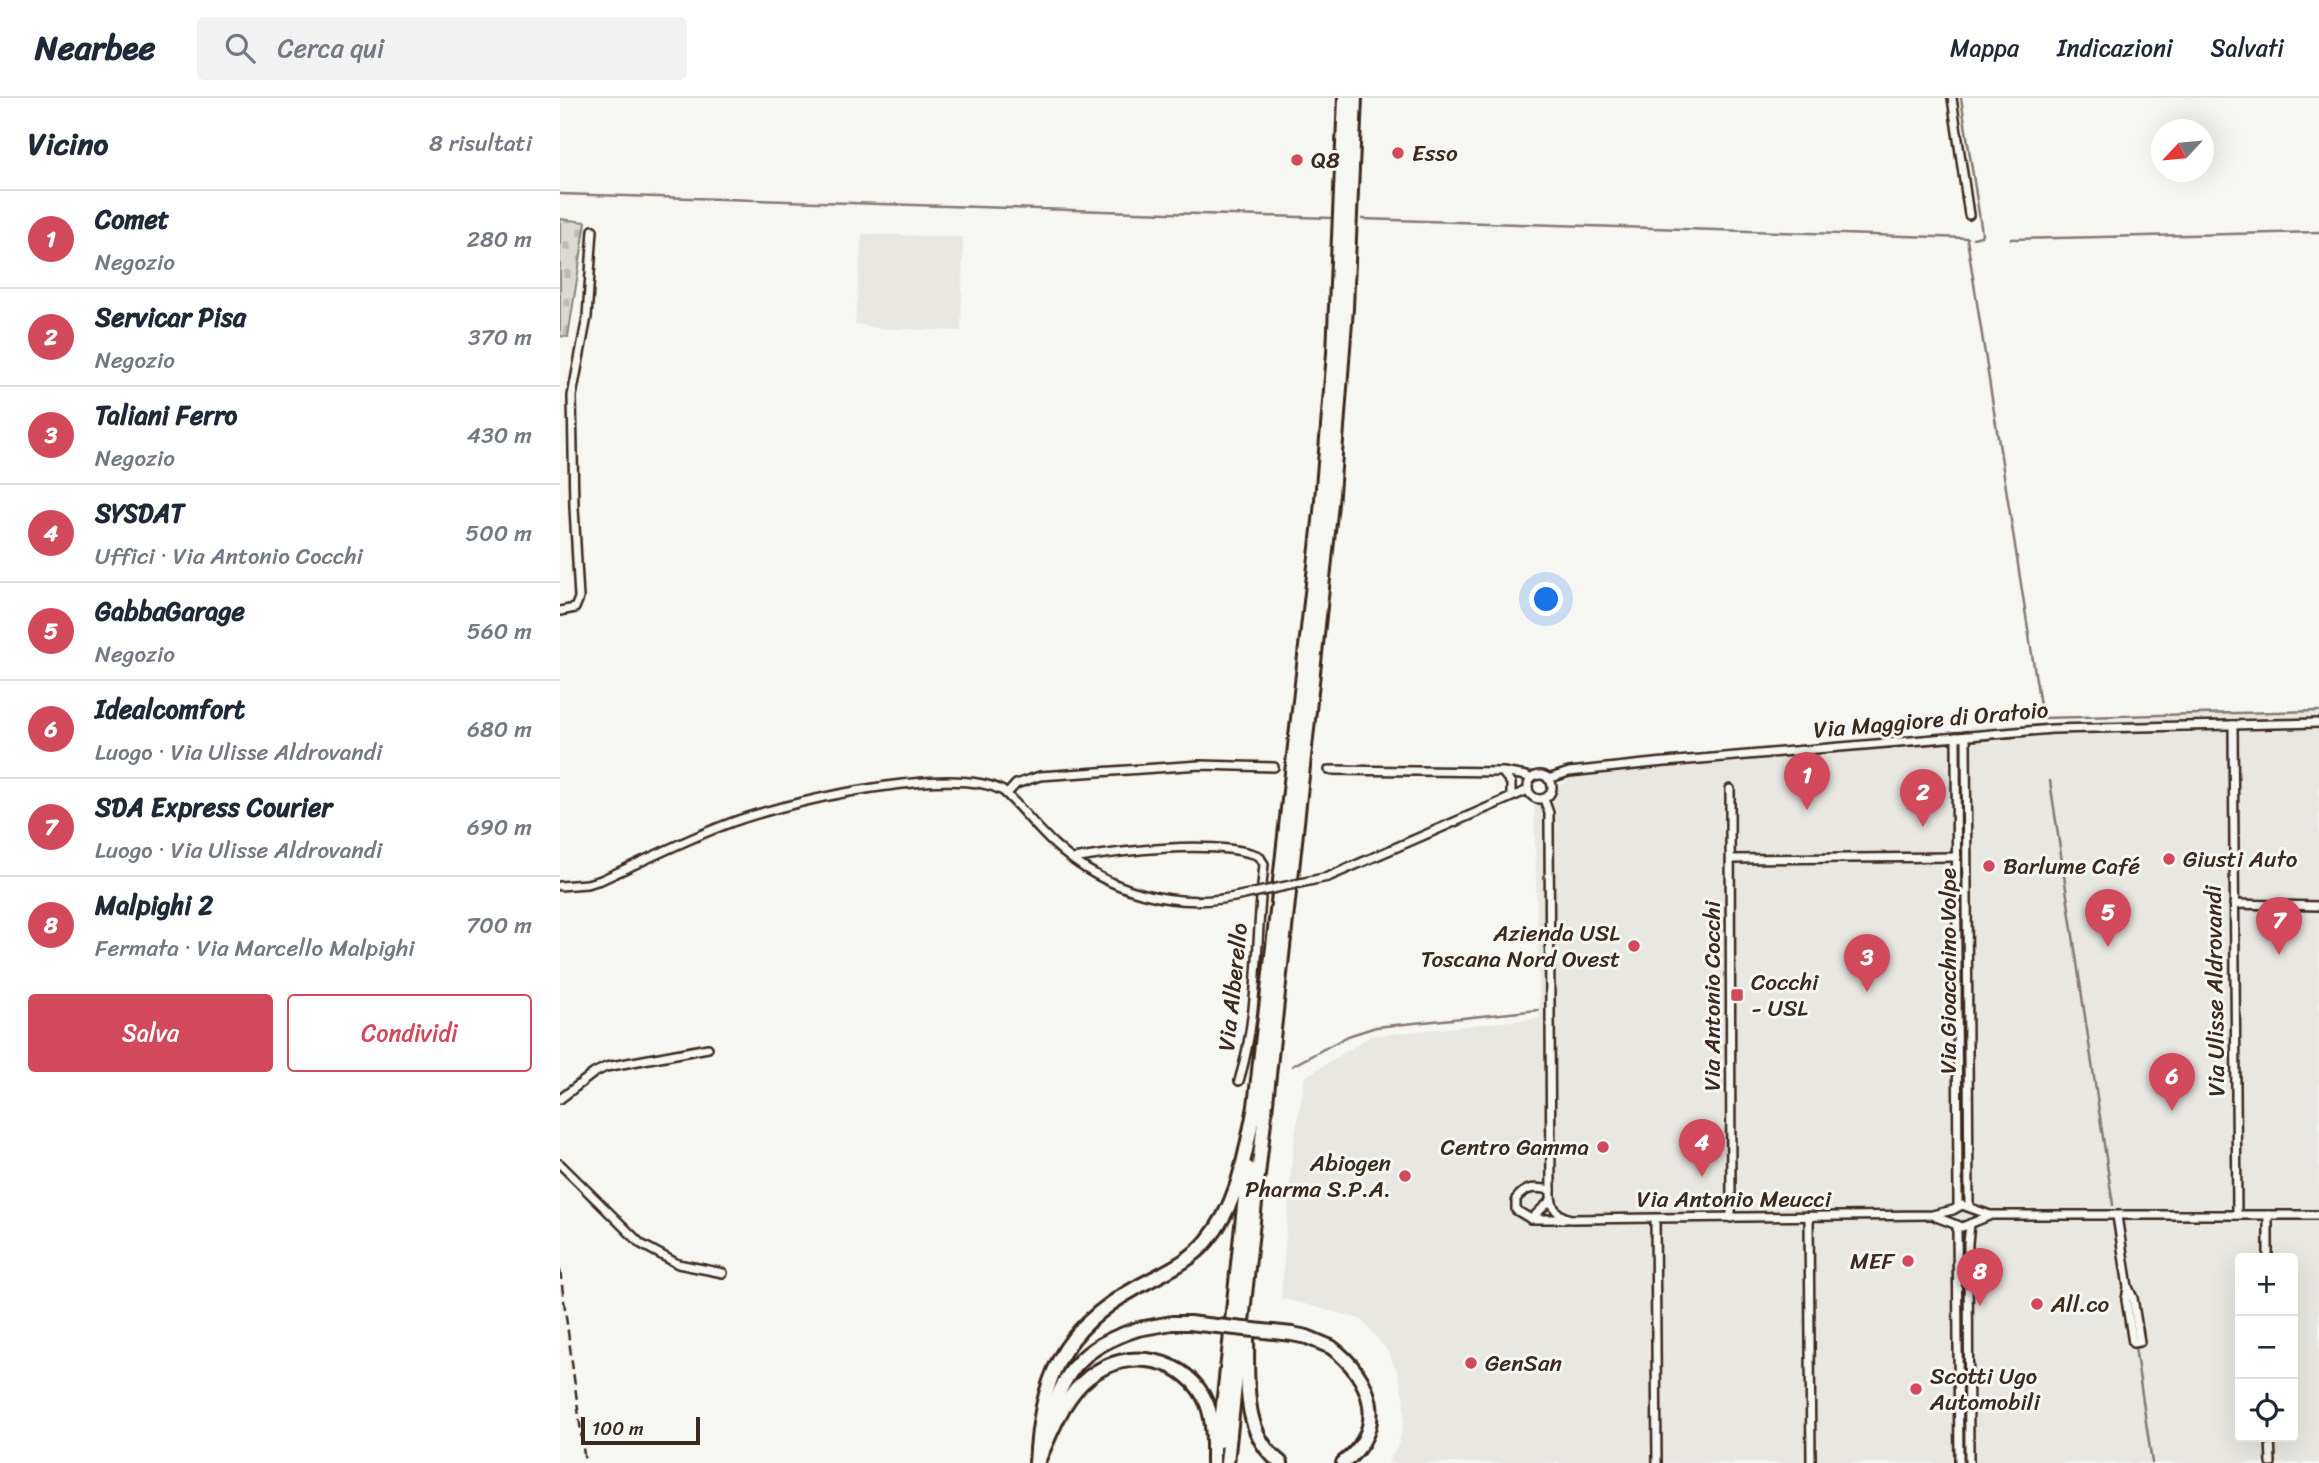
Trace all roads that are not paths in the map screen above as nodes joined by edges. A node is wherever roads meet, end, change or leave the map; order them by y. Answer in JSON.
{"nodes":[{"id":1,"x":1345,"y":98,"type":"edge"},
{"id":2,"x":1355,"y":98,"type":"edge"},
{"id":3,"x":1952,"y":98,"type":"edge"},
{"id":4,"x":1969,"y":215,"type":"dead end"},
{"id":5,"x":593,"y":230,"type":"dead end"},
{"id":6,"x":560,"y":611,"type":"edge"},
{"id":7,"x":2319,"y":723,"type":"edge"},
{"id":8,"x":2233,"y":725,"type":"junction"},
{"id":9,"x":1966,"y":736,"type":"junction"},
{"id":10,"x":1956,"y":737,"type":"junction"},
{"id":11,"x":1274,"y":767,"type":"dead end"},
{"id":12,"x":1329,"y":770,"type":"dead end"},
{"id":13,"x":1503,"y":772,"type":"junction"},
{"id":14,"x":1531,"y":779,"type":"junction"},
{"id":15,"x":1548,"y":779,"type":"junction"},
{"id":16,"x":1730,"y":789,"type":"dead end"},
{"id":17,"x":1528,"y":790,"type":"junction"},
{"id":18,"x":1007,"y":794,"type":"junction"},
{"id":19,"x":1511,"y":796,"type":"junction"},
{"id":20,"x":1544,"y":799,"type":"junction"},
{"id":21,"x":1956,"y":858,"type":"junction"},
{"id":22,"x":1073,"y":859,"type":"junction"},
{"id":23,"x":1731,"y":859,"type":"junction"},
{"id":24,"x":1262,"y":885,"type":"dead end"},
{"id":25,"x":560,"y":886,"type":"edge"},
{"id":26,"x":1285,"y":886,"type":"junction"},
{"id":27,"x":1261,"y":898,"type":"dead end"},
{"id":28,"x":2234,"y":904,"type":"junction"},
{"id":29,"x":2319,"y":906,"type":"edge"},
{"id":30,"x":708,"y":1048,"type":"dead end"},
{"id":31,"x":1239,"y":1080,"type":"dead end"},
{"id":32,"x":560,"y":1099,"type":"edge"},
{"id":33,"x":1255,"y":1107,"type":"junction"},
{"id":34,"x":560,"y":1164,"type":"edge"},
{"id":35,"x":1551,"y":1195,"type":"junction"},
{"id":36,"x":1956,"y":1208,"type":"junction"},
{"id":37,"x":1970,"y":1208,"type":"junction"},
{"id":38,"x":1990,"y":1215,"type":"junction"},
{"id":39,"x":2237,"y":1215,"type":"junction"},
{"id":40,"x":2268,"y":1215,"type":"junction"},
{"id":41,"x":2319,"y":1215,"type":"edge"},
{"id":42,"x":1932,"y":1216,"type":"junction"},
{"id":43,"x":2117,"y":1216,"type":"junction"},
{"id":44,"x":1731,"y":1218,"type":"junction"},
{"id":45,"x":1809,"y":1218,"type":"junction"},
{"id":46,"x":1531,"y":1219,"type":"junction"},
{"id":47,"x":1571,"y":1219,"type":"junction"},
{"id":48,"x":1655,"y":1219,"type":"junction"},
{"id":49,"x":1971,"y":1223,"type":"junction"},
{"id":50,"x":1956,"y":1224,"type":"junction"},
{"id":51,"x":2268,"y":1253,"type":"edge"},
{"id":52,"x":723,"y":1273,"type":"dead end"},
{"id":53,"x":2128,"y":1287,"type":"junction"},
{"id":54,"x":1239,"y":1328,"type":"junction"},
{"id":55,"x":2270,"y":1442,"type":"edge"},
{"id":56,"x":1343,"y":1462,"type":"edge"},
{"id":57,"x":1037,"y":1463,"type":"edge"},
{"id":58,"x":1215,"y":1463,"type":"edge"},
{"id":59,"x":1227,"y":1463,"type":"edge"},
{"id":60,"x":1281,"y":1463,"type":"edge"},
{"id":61,"x":1657,"y":1463,"type":"edge"},
{"id":62,"x":1811,"y":1463,"type":"edge"},
{"id":63,"x":1959,"y":1463,"type":"edge"},
{"id":64,"x":1969,"y":1463,"type":"edge"},
{"id":65,"x":2271,"y":1463,"type":"edge"}],
"edges":[{"from":1,"to":26,"type":"highway"},
{"from":2,"to":26,"type":"highway"},
{"from":3,"to":4,"type":"street"},
{"from":5,"to":6,"type":"street"},
{"from":7,"to":8,"type":"street","name":"Via Maggiore di Oratoio"},
{"from":8,"to":9,"type":"street","name":"Via Maggiore di Oratoio"},
{"from":8,"to":28,"type":"street","name":"Via Ulisse Aldrovandi"},
{"from":9,"to":10,"type":"street","name":"Via Maggiore di Oratoio"},
{"from":9,"to":37,"type":"street","name":"Via Gioacchino Volpe"},
{"from":10,"to":15,"type":"street","name":"Via Maggiore di Oratoio"},
{"from":10,"to":21,"type":"street","name":"Via Gioacchino Volpe"},
{"from":11,"to":18,"type":"street"},
{"from":12,"to":13,"type":"street","name":"Via Maggiore di Oratoio"},
{"from":13,"to":14,"type":"street","name":"Via Maggiore di Oratoio"},
{"from":13,"to":19,"type":"street"},
{"from":14,"to":15,"type":"street","name":"Via Maggiore di Oratoio"},
{"from":14,"to":17,"type":"street"},
{"from":15,"to":20,"type":"street"},
{"from":16,"to":23,"type":"street","name":"Via Antonio Cocchi"},
{"from":17,"to":19,"type":"street"},
{"from":17,"to":20,"type":"street"},
{"from":18,"to":22,"type":"street"},
{"from":18,"to":25,"type":"street"},
{"from":19,"to":22,"type":"street","bridge":true},
{"from":20,"to":35,"type":"street"},
{"from":21,"to":23,"type":"street"},
{"from":21,"to":36,"type":"street","name":"Via Gioacchino Volpe"},
{"from":22,"to":24,"type":"street"},
{"from":23,"to":44,"type":"street","name":"Via Antonio Cocchi"},
{"from":26,"to":33,"type":"highway"},
{"from":26,"to":54,"type":"highway"},
{"from":27,"to":31,"type":"street","name":"Via Alberello"},
{"from":28,"to":29,"type":"street"},
{"from":28,"to":39,"type":"street","name":"Via Ulisse Aldrovandi"},
{"from":30,"to":32,"type":"street"},
{"from":33,"to":54,"type":"highway"},
{"from":33,"to":57,"type":"highway"},
{"from":34,"to":52,"type":"street"},
{"from":35,"to":46,"type":"street"},
{"from":35,"to":46,"type":"street"},
{"from":35,"to":47,"type":"street"},
{"from":36,"to":37,"type":"street","name":"Via Antonio Meucci"},
{"from":36,"to":42,"type":"street","name":"Via Antonio Meucci"},
{"from":36,"to":50,"type":"street"},
{"from":37,"to":38,"type":"street","name":"Via Antonio Meucci"},
{"from":37,"to":49,"type":"street"},
{"from":38,"to":43,"type":"street","name":"Via Antonio Meucci"},
{"from":38,"to":49,"type":"street","name":"Via Antonio Meucci"},
{"from":39,"to":40,"type":"street","name":"Via Antonio Meucci"},
{"from":39,"to":43,"type":"street","name":"Via Antonio Meucci"},
{"from":40,"to":41,"type":"street","name":"Via Antonio Meucci"},
{"from":40,"to":51,"type":"street"},
{"from":42,"to":45,"type":"street","name":"Via Antonio Meucci"},
{"from":42,"to":50,"type":"street","name":"Via Antonio Meucci"},
{"from":43,"to":53,"type":"street"},
{"from":44,"to":45,"type":"street","name":"Via Antonio Meucci"},
{"from":44,"to":48,"type":"street","name":"Via Antonio Meucci"},
{"from":45,"to":62,"type":"street"},
{"from":46,"to":47,"type":"street","name":"Via Antonio Meucci"},
{"from":47,"to":48,"type":"street","name":"Via Antonio Meucci"},
{"from":48,"to":61,"type":"street"},
{"from":49,"to":50,"type":"street","name":"Via Antonio Meucci"},
{"from":49,"to":64,"type":"street"},
{"from":50,"to":63,"type":"street"},
{"from":53,"to":53,"type":"street"},
{"from":54,"to":58,"type":"highway"},
{"from":54,"to":59,"type":"highway"},
{"from":54,"to":60,"type":"highway"},
{"from":55,"to":65,"type":"street"},
{"from":56,"to":57,"type":"highway","bridge":true},
{"from":57,"to":58,"type":"highway"}]}
